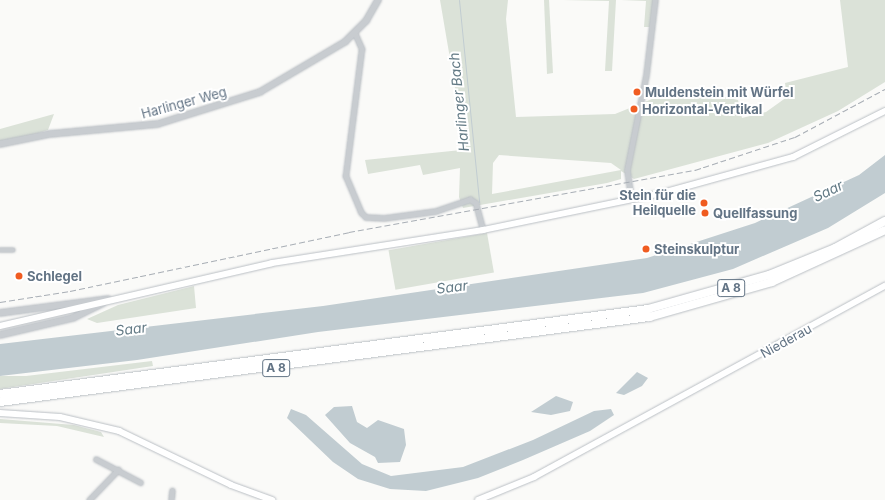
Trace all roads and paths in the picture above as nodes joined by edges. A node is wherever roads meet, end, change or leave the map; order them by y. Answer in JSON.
{"nodes":[{"id":1,"x":378,"y":0,"type":"edge"},
{"id":2,"x":655,"y":0,"type":"edge"},
{"id":3,"x":355,"y":33,"type":"junction"},
{"id":4,"x":885,"y":111,"type":"edge"},
{"id":5,"x":0,"y":144,"type":"edge"},
{"id":6,"x":630,"y":199,"type":"junction"},
{"id":7,"x":885,"y":221,"type":"edge"},
{"id":8,"x":483,"y":230,"type":"junction"},
{"id":9,"x":885,"y":230,"type":"edge"},
{"id":10,"x":0,"y":250,"type":"edge"},
{"id":11,"x":13,"y":250,"type":"dead end"},
{"id":12,"x":885,"y":286,"type":"edge"},
{"id":13,"x":114,"y":298,"type":"junction"},
{"id":14,"x":0,"y":313,"type":"edge"},
{"id":15,"x":568,"y":325,"type":"junction"},
{"id":16,"x":0,"y":326,"type":"edge"},
{"id":17,"x":551,"y":328,"type":"junction"},
{"id":18,"x":0,"y":335,"type":"edge"},
{"id":19,"x":0,"y":394,"type":"edge"},
{"id":20,"x":0,"y":402,"type":"edge"},
{"id":21,"x":0,"y":413,"type":"edge"},
{"id":22,"x":96,"y":459,"type":"dead end"},
{"id":23,"x":118,"y":470,"type":"junction"},
{"id":24,"x":140,"y":482,"type":"dead end"},
{"id":25,"x":172,"y":491,"type":"dead end"},
{"id":26,"x":89,"y":500,"type":"edge"},
{"id":27,"x":171,"y":500,"type":"edge"},
{"id":28,"x":272,"y":500,"type":"edge"},
{"id":29,"x":478,"y":500,"type":"edge"}],
"edges":[{"from":1,"to":3,"type":"street"},
{"from":2,"to":6,"type":"street"},
{"from":3,"to":5,"type":"street","name":"Harlinger Weg"},
{"from":3,"to":8,"type":"street"},
{"from":4,"to":6,"type":"main road"},
{"from":6,"to":8,"type":"main road"},
{"from":7,"to":15,"type":"highway","number":"A 8"},
{"from":8,"to":13,"type":"main road"},
{"from":9,"to":15,"type":"highway","number":"A 8"},
{"from":10,"to":11,"type":"street"},
{"from":12,"to":29,"type":"main road","name":"Niederau"},
{"from":13,"to":14,"type":"street"},
{"from":13,"to":16,"type":"main road"},
{"from":13,"to":18,"type":"street"},
{"from":15,"to":17,"type":"highway","number":"A 8"},
{"from":17,"to":19,"type":"highway","number":"A 8"},
{"from":17,"to":20,"type":"highway","number":"A 8"},
{"from":21,"to":28,"type":"main road"},
{"from":22,"to":23,"type":"street"},
{"from":23,"to":24,"type":"street"},
{"from":23,"to":26,"type":"street"},
{"from":25,"to":27,"type":"street"}]}
